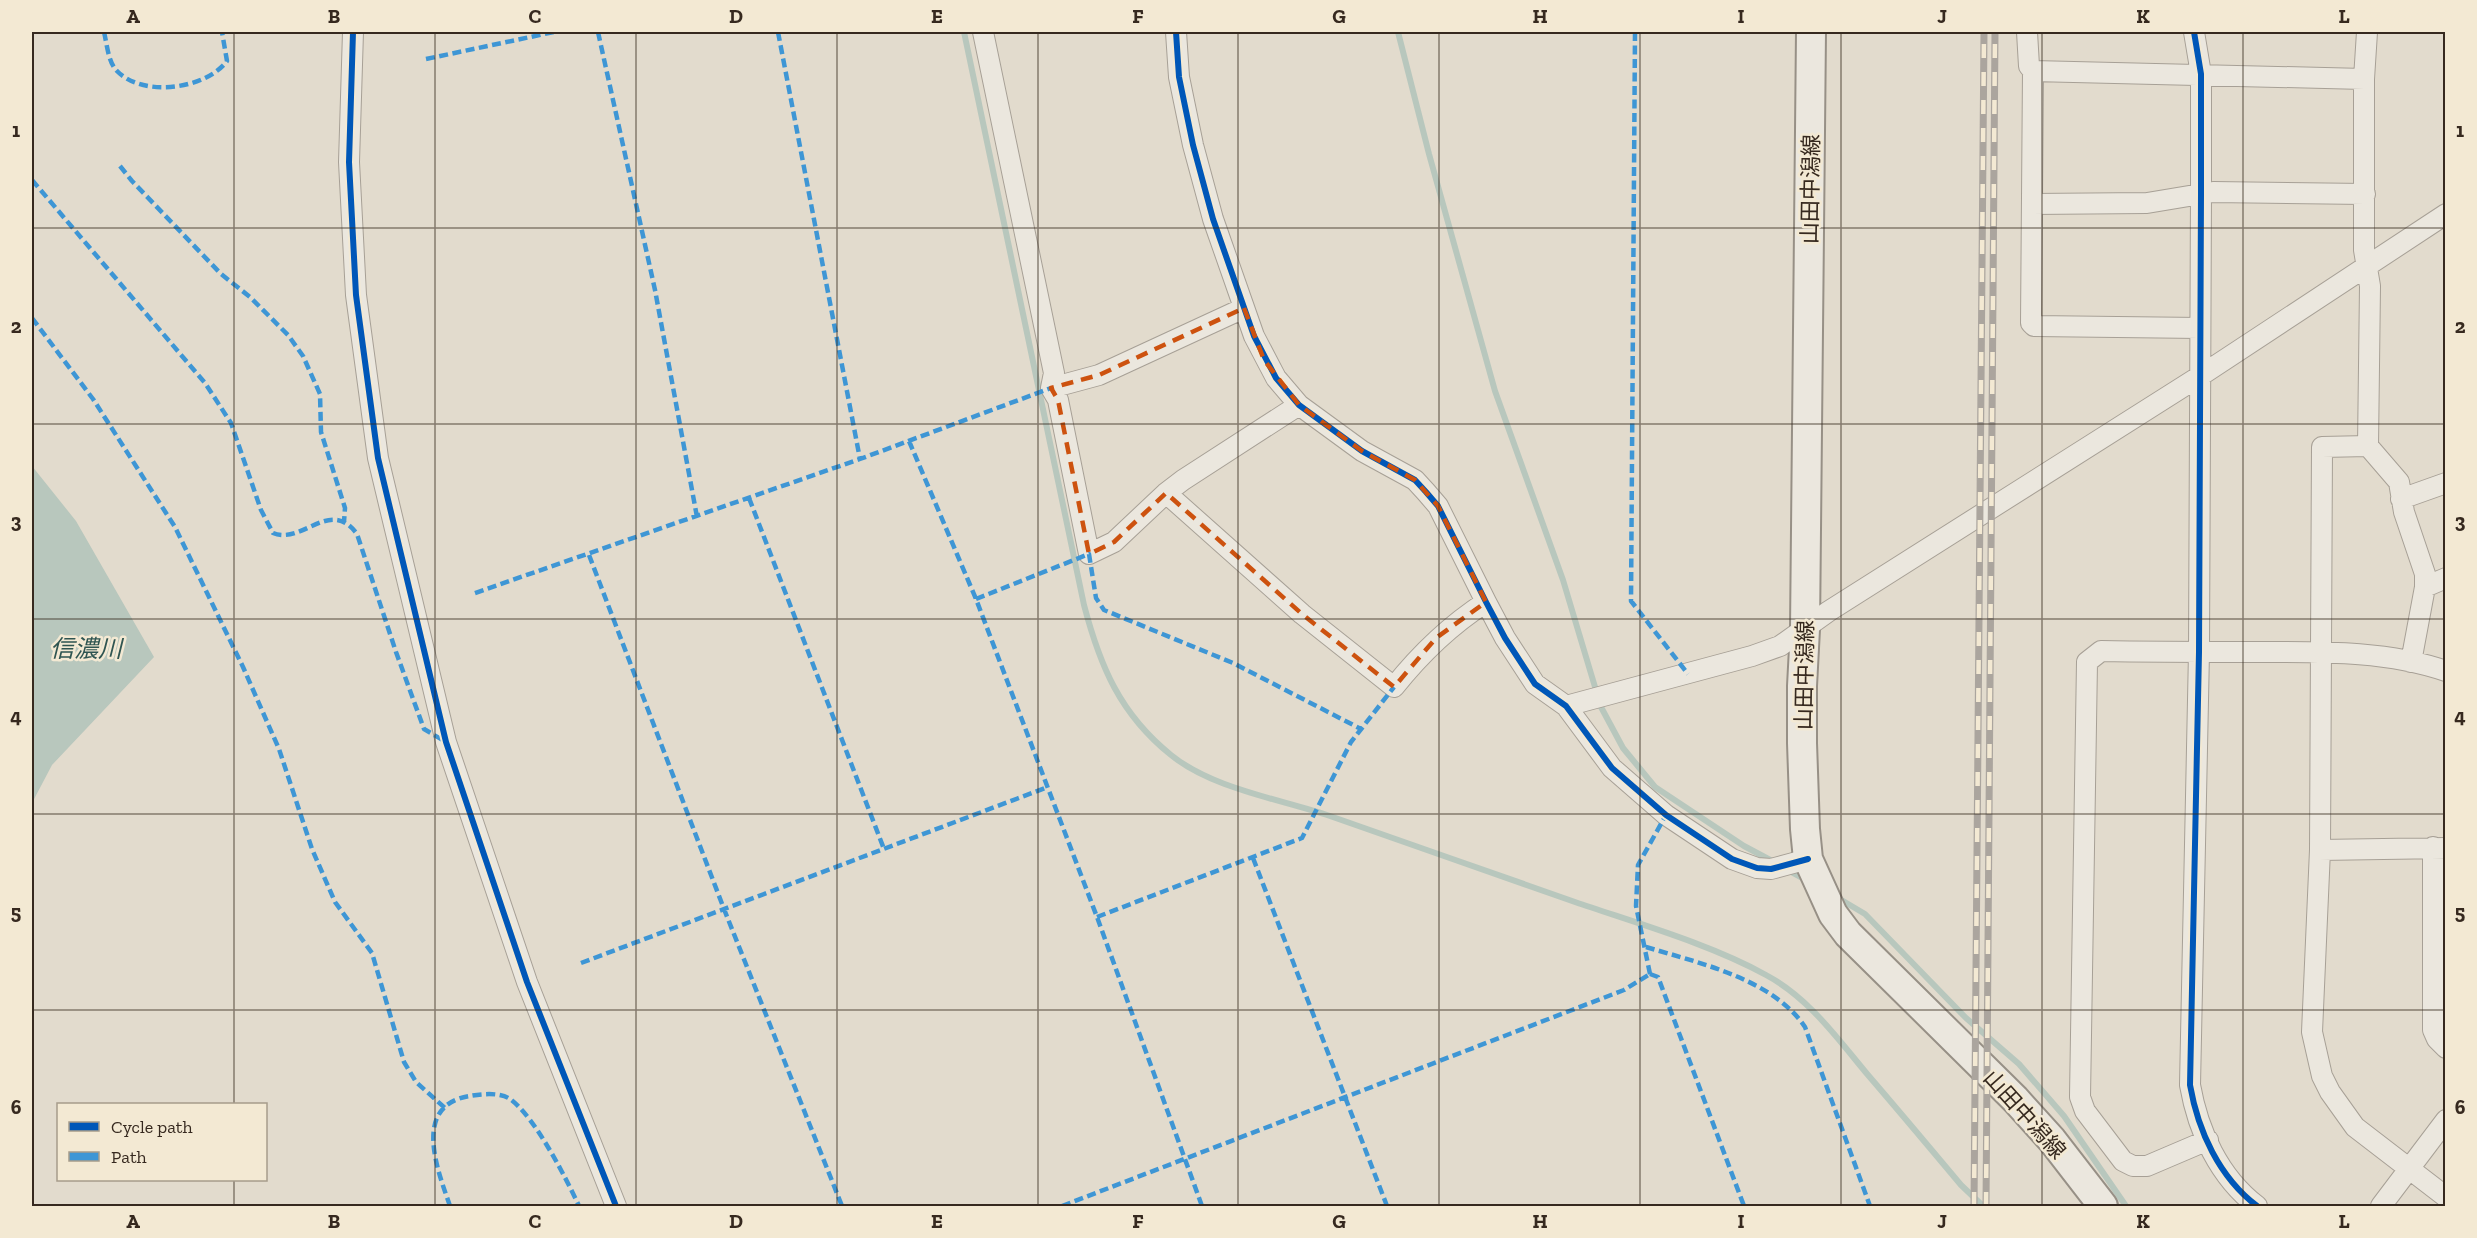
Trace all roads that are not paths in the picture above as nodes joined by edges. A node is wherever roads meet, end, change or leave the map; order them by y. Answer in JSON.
{"nodes":[{"id":1,"x":353,"y":32,"type":"edge"},
{"id":2,"x":983,"y":32,"type":"edge"},
{"id":3,"x":1176,"y":32,"type":"edge"},
{"id":4,"x":1811,"y":32,"type":"edge"},
{"id":5,"x":2027,"y":32,"type":"edge"},
{"id":6,"x":2194,"y":32,"type":"edge"},
{"id":7,"x":2367,"y":32,"type":"edge"},
{"id":8,"x":2033,"y":71,"type":"junction"},
{"id":9,"x":2201,"y":74,"type":"junction"},
{"id":10,"x":2364,"y":79,"type":"junction"},
{"id":11,"x":2201,"y":194,"type":"junction"},
{"id":12,"x":2365,"y":194,"type":"junction"},
{"id":13,"x":2032,"y":204,"type":"junction"},
{"id":14,"x":2445,"y":214,"type":"edge"},
{"id":15,"x":2367,"y":268,"type":"junction"},
{"id":16,"x":1244,"y":308,"type":"junction"},
{"id":17,"x":2200,"y":328,"type":"junction"},
{"id":18,"x":2200,"y":376,"type":"junction"},
{"id":19,"x":1051,"y":388,"type":"junction"},
{"id":20,"x":1299,"y":405,"type":"junction"},
{"id":21,"x":2368,"y":446,"type":"junction"},
{"id":22,"x":2445,"y":483,"type":"edge"},
{"id":23,"x":1166,"y":493,"type":"junction"},
{"id":24,"x":2401,"y":499,"type":"junction"},
{"id":25,"x":2445,"y":578,"type":"edge"},
{"id":26,"x":2425,"y":587,"type":"junction"},
{"id":27,"x":1486,"y":602,"type":"junction"},
{"id":28,"x":1805,"y":629,"type":"junction"},
{"id":29,"x":2199,"y":652,"type":"junction"},
{"id":30,"x":2321,"y":652,"type":"junction"},
{"id":31,"x":2411,"y":662,"type":"junction"},
{"id":32,"x":2445,"y":671,"type":"edge"},
{"id":33,"x":1566,"y":706,"type":"junction"},
{"id":34,"x":2439,"y":848,"type":"edge"},
{"id":35,"x":2320,"y":850,"type":"junction"},
{"id":36,"x":1808,"y":859,"type":"junction"},
{"id":37,"x":2445,"y":1048,"type":"edge"},
{"id":38,"x":2445,"y":1120,"type":"edge"},
{"id":39,"x":2208,"y":1140,"type":"junction"},
{"id":40,"x":2409,"y":1170,"type":"junction"},
{"id":41,"x":2445,"y":1197,"type":"edge"},
{"id":42,"x":616,"y":1206,"type":"edge"},
{"id":43,"x":2103,"y":1206,"type":"edge"},
{"id":44,"x":2257,"y":1206,"type":"edge"},
{"id":45,"x":2381,"y":1206,"type":"edge"}],
"edges":[{"from":1,"to":42,"type":"street"},
{"from":2,"to":19,"type":"street"},
{"from":3,"to":16,"type":"street"},
{"from":4,"to":28,"type":"main road","name":"山田中潟線"},
{"from":5,"to":8,"type":"street"},
{"from":6,"to":9,"type":"street"},
{"from":7,"to":10,"type":"street"},
{"from":8,"to":9,"type":"street"},
{"from":8,"to":13,"type":"street"},
{"from":9,"to":10,"type":"street"},
{"from":9,"to":11,"type":"street"},
{"from":10,"to":12,"type":"street"},
{"from":11,"to":12,"type":"street"},
{"from":11,"to":13,"type":"street"},
{"from":11,"to":17,"type":"street"},
{"from":12,"to":15,"type":"street"},
{"from":13,"to":17,"type":"street"},
{"from":14,"to":15,"type":"street"},
{"from":15,"to":18,"type":"street"},
{"from":15,"to":21,"type":"street"},
{"from":16,"to":19,"type":"street"},
{"from":16,"to":20,"type":"street"},
{"from":17,"to":18,"type":"street"},
{"from":18,"to":28,"type":"street"},
{"from":18,"to":29,"type":"street"},
{"from":19,"to":23,"type":"street"},
{"from":20,"to":23,"type":"street"},
{"from":20,"to":27,"type":"street"},
{"from":21,"to":24,"type":"street"},
{"from":21,"to":30,"type":"street"},
{"from":22,"to":24,"type":"street"},
{"from":23,"to":27,"type":"street"},
{"from":24,"to":26,"type":"street"},
{"from":25,"to":26,"type":"street"},
{"from":26,"to":31,"type":"street"},
{"from":27,"to":33,"type":"street"},
{"from":28,"to":33,"type":"street"},
{"from":28,"to":36,"type":"main road","name":"山田中潟線"},
{"from":29,"to":30,"type":"street"},
{"from":29,"to":39,"type":"street"},
{"from":29,"to":39,"type":"street"},
{"from":30,"to":31,"type":"street"},
{"from":30,"to":35,"type":"street"},
{"from":31,"to":32,"type":"street"},
{"from":33,"to":36,"type":"street"},
{"from":34,"to":35,"type":"street"},
{"from":34,"to":37,"type":"street"},
{"from":35,"to":40,"type":"street"},
{"from":36,"to":43,"type":"main road","name":"山田中潟線"},
{"from":38,"to":40,"type":"street"},
{"from":39,"to":44,"type":"street"},
{"from":40,"to":41,"type":"street"},
{"from":40,"to":45,"type":"street"}]}
